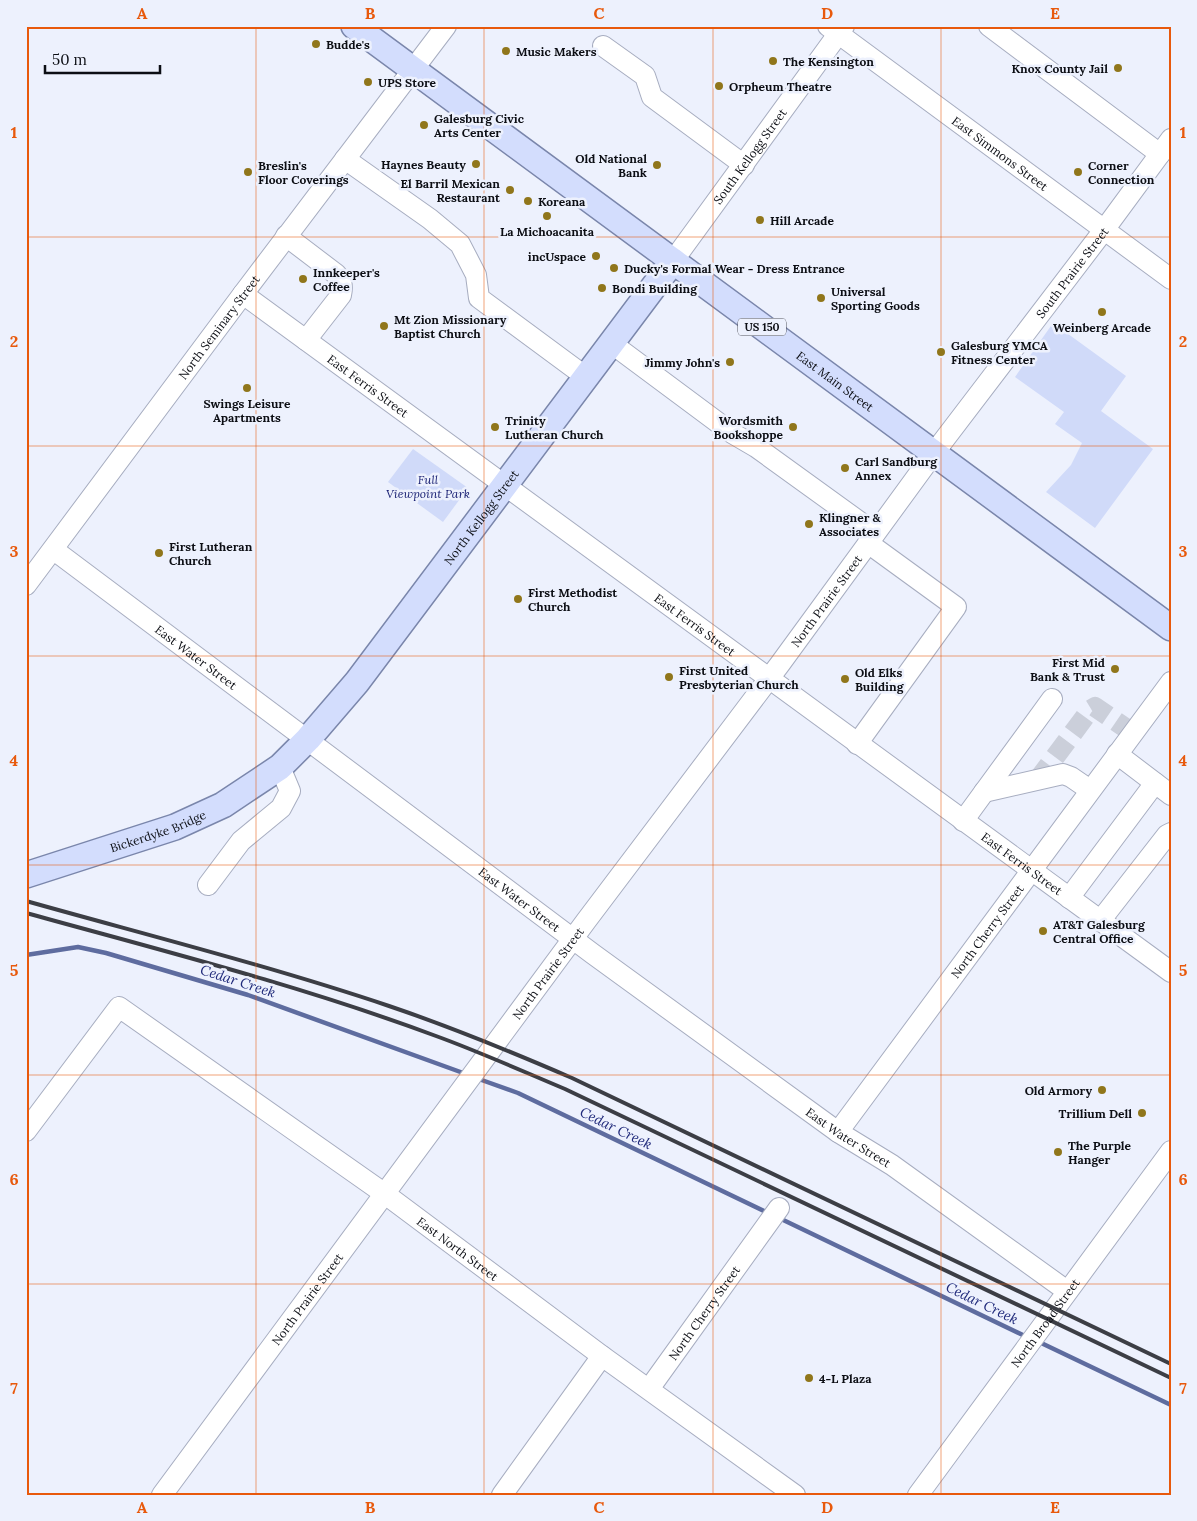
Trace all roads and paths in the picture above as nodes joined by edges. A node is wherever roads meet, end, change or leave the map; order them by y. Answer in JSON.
{"nodes":[{"id":1,"x":354,"y":26,"type":"edge"},
{"id":2,"x":446,"y":26,"type":"edge"},
{"id":3,"x":989,"y":26,"type":"edge"},
{"id":4,"x":837,"y":29,"type":"edge"},
{"id":5,"x":603,"y":46,"type":"dead end"},
{"id":6,"x":414,"y":70,"type":"junction"},
{"id":7,"x":1165,"y":146,"type":"edge"},
{"id":8,"x":345,"y":159,"type":"junction"},
{"id":9,"x":744,"y":165,"type":"junction"},
{"id":10,"x":1104,"y":230,"type":"junction"},
{"id":11,"x":286,"y":236,"type":"junction"},
{"id":12,"x":672,"y":261,"type":"junction"},
{"id":13,"x":1171,"y":279,"type":"edge"},
{"id":14,"x":242,"y":294,"type":"junction"},
{"id":15,"x":306,"y":340,"type":"junction"},
{"id":16,"x":611,"y":344,"type":"junction"},
{"id":17,"x":586,"y":377,"type":"junction"},
{"id":18,"x":934,"y":453,"type":"junction"},
{"id":19,"x":504,"y":486,"type":"junction"},
{"id":20,"x":872,"y":538,"type":"junction"},
{"id":21,"x":54,"y":550,"type":"junction"},
{"id":22,"x":26,"y":585,"type":"edge"},
{"id":23,"x":1171,"y":628,"type":"edge"},
{"id":24,"x":769,"y":679,"type":"junction"},
{"id":25,"x":1171,"y":682,"type":"edge"},
{"id":26,"x":1052,"y":699,"type":"dead end"},
{"id":27,"x":308,"y":739,"type":"junction"},
{"id":28,"x":857,"y":744,"type":"junction"},
{"id":29,"x":1117,"y":754,"type":"junction"},
{"id":30,"x":280,"y":767,"type":"junction"},
{"id":31,"x":1163,"y":789,"type":"edge"},
{"id":32,"x":1090,"y":790,"type":"junction"},
{"id":33,"x":984,"y":792,"type":"junction"},
{"id":34,"x":963,"y":821,"type":"junction"},
{"id":35,"x":1171,"y":833,"type":"edge"},
{"id":36,"x":1031,"y":870,"type":"junction"},
{"id":37,"x":32,"y":874,"type":"edge"},
{"id":38,"x":208,"y":885,"type":"dead end"},
{"id":39,"x":1069,"y":898,"type":"junction"},
{"id":40,"x":1100,"y":921,"type":"junction"},
{"id":41,"x":573,"y":939,"type":"junction"},
{"id":42,"x":1171,"y":972,"type":"edge"},
{"id":43,"x":26,"y":1131,"type":"edge"},
{"id":44,"x":838,"y":1132,"type":"junction"},
{"id":45,"x":1171,"y":1151,"type":"edge"},
{"id":46,"x":385,"y":1194,"type":"junction"},
{"id":47,"x":779,"y":1208,"type":"dead end"},
{"id":48,"x":1067,"y":1291,"type":"junction"},
{"id":49,"x":602,"y":1356,"type":"junction"},
{"id":50,"x":648,"y":1389,"type":"junction"},
{"id":51,"x":162,"y":1495,"type":"edge"},
{"id":52,"x":502,"y":1495,"type":"edge"},
{"id":53,"x":795,"y":1495,"type":"edge"},
{"id":54,"x":918,"y":1495,"type":"edge"}],
"edges":[{"from":1,"to":6,"type":"main road","name":"East Main Street","number":"US 150"},
{"from":2,"to":6,"type":"street","name":"North Seminary Street"},
{"from":3,"to":7,"type":"street"},
{"from":4,"to":9,"type":"street","name":"South Kellogg Street"},
{"from":4,"to":10,"type":"street","name":"East Simmons Street"},
{"from":5,"to":9,"type":"street"},
{"from":6,"to":8,"type":"street","name":"North Seminary Street"},
{"from":6,"to":12,"type":"main road","name":"East Main Street","number":"US 150"},
{"from":7,"to":10,"type":"street","name":"South Prairie Street"},
{"from":8,"to":11,"type":"street","name":"North Seminary Street"},
{"from":8,"to":17,"type":"street"},
{"from":9,"to":12,"type":"street","name":"South Kellogg Street"},
{"from":10,"to":13,"type":"street","name":"East Simmons Street"},
{"from":10,"to":18,"type":"street","name":"South Prairie Street"},
{"from":11,"to":14,"type":"street","name":"North Seminary Street"},
{"from":11,"to":15,"type":"street"},
{"from":12,"to":16,"type":"main road","name":"North Kellogg Street"},
{"from":12,"to":18,"type":"main road","name":"East Main Street","number":"US 150"},
{"from":14,"to":15,"type":"street","name":"East Ferris Street"},
{"from":14,"to":21,"type":"street","name":"North Seminary Street"},
{"from":15,"to":19,"type":"street","name":"East Ferris Street"},
{"from":16,"to":17,"type":"main road","name":"North Kellogg Street"},
{"from":16,"to":20,"type":"street"},
{"from":17,"to":19,"type":"main road","name":"North Kellogg Street"},
{"from":18,"to":20,"type":"street","name":"North Prairie Street"},
{"from":18,"to":23,"type":"main road","name":"East Main Street","number":"US 150"},
{"from":19,"to":24,"type":"street","name":"East Ferris Street"},
{"from":19,"to":27,"type":"main road","name":"North Kellogg Street"},
{"from":20,"to":24,"type":"street","name":"North Prairie Street"},
{"from":20,"to":28,"type":"street"},
{"from":21,"to":22,"type":"street","name":"North Seminary Street"},
{"from":21,"to":27,"type":"street","name":"East Water Street"},
{"from":24,"to":28,"type":"street","name":"East Ferris Street"},
{"from":24,"to":41,"type":"street","name":"North Prairie Street"},
{"from":25,"to":29,"type":"street","name":"North Cherry Street"},
{"from":26,"to":33,"type":"street"},
{"from":27,"to":30,"type":"main road","name":"North Kellogg Street"},
{"from":27,"to":41,"type":"street","name":"East Water Street"},
{"from":28,"to":34,"type":"street","name":"East Ferris Street"},
{"from":29,"to":31,"type":"street"},
{"from":29,"to":32,"type":"street","name":"North Cherry Street"},
{"from":30,"to":37,"type":"main road","name":"Bickerdyke Bridge"},
{"from":30,"to":38,"type":"street"},
{"from":31,"to":39,"type":"street"},
{"from":32,"to":33,"type":"street"},
{"from":32,"to":36,"type":"street","name":"North Cherry Street"},
{"from":33,"to":34,"type":"street"},
{"from":34,"to":36,"type":"street","name":"East Ferris Street"},
{"from":35,"to":40,"type":"street"},
{"from":36,"to":39,"type":"street","name":"East Ferris Street"},
{"from":36,"to":44,"type":"street","name":"North Cherry Street"},
{"from":39,"to":40,"type":"street","name":"East Ferris Street"},
{"from":40,"to":42,"type":"street","name":"East Ferris Street"},
{"from":41,"to":44,"type":"street","name":"East Water Street"},
{"from":41,"to":46,"type":"street","name":"North Prairie Street"},
{"from":43,"to":46,"type":"street","name":"East North Street"},
{"from":44,"to":48,"type":"street","name":"East Water Street"},
{"from":45,"to":48,"type":"street","name":"North Broad Street"},
{"from":46,"to":49,"type":"street","name":"East North Street"},
{"from":46,"to":51,"type":"street","name":"North Prairie Street"},
{"from":47,"to":50,"type":"street","name":"North Cherry Street"},
{"from":48,"to":54,"type":"street","name":"North Broad Street"},
{"from":49,"to":50,"type":"street","name":"East North Street"},
{"from":49,"to":52,"type":"street"},
{"from":50,"to":53,"type":"street","name":"East North Street"}]}
